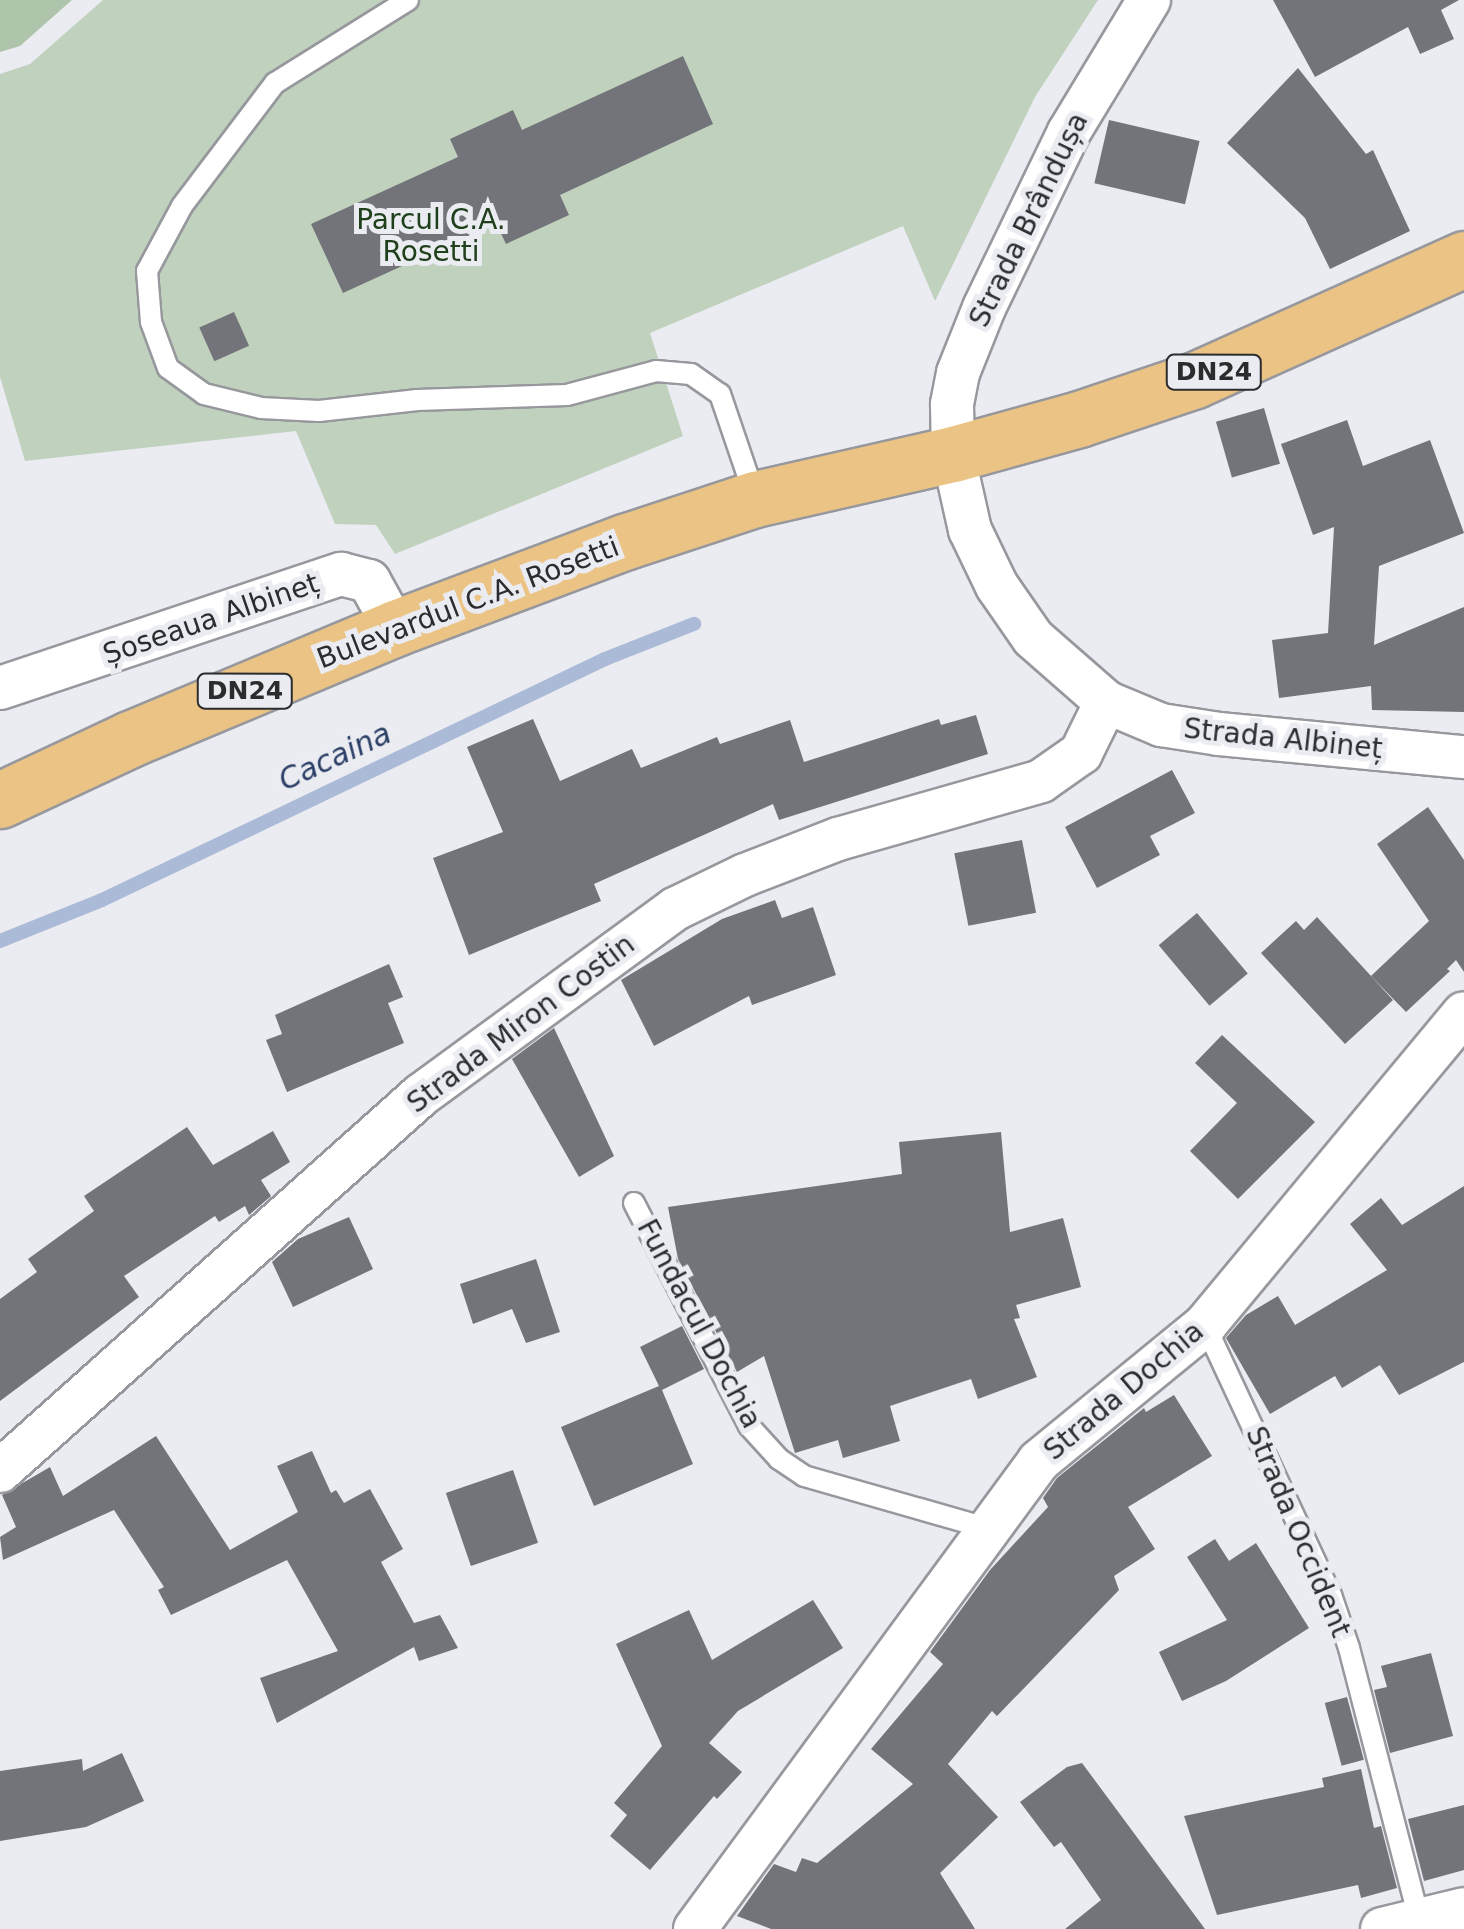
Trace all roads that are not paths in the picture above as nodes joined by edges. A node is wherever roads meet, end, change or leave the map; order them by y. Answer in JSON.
{"nodes":[{"id":1,"x":408,"y":0,"type":"edge"},
{"id":2,"x":1148,"y":0,"type":"edge"},
{"id":3,"x":1464,"y":258,"type":"edge"},
{"id":4,"x":953,"y":454,"type":"junction"},
{"id":5,"x":755,"y":499,"type":"junction"},
{"id":6,"x":396,"y":628,"type":"junction"},
{"id":7,"x":0,"y":688,"type":"edge"},
{"id":8,"x":1106,"y":702,"type":"junction"},
{"id":9,"x":1464,"y":758,"type":"edge"},
{"id":10,"x":0,"y":800,"type":"edge"},
{"id":11,"x":1464,"y":1012,"type":"edge"},
{"id":12,"x":634,"y":1203,"type":"dead end"},
{"id":13,"x":1206,"y":1325,"type":"junction"},
{"id":14,"x":0,"y":1471,"type":"edge"},
{"id":15,"x":987,"y":1528,"type":"junction"},
{"id":16,"x":1464,"y":1909,"type":"edge"},
{"id":17,"x":1400,"y":1924,"type":"edge"},
{"id":18,"x":695,"y":1929,"type":"edge"}],
"edges":[{"from":1,"to":5,"type":"lane"},
{"from":2,"to":4,"type":"street","name":"Strada Brândușa"},
{"from":3,"to":4,"type":"main road","number":"DN24"},
{"from":4,"to":5,"type":"main road","name":"Bulevardul C.A. Rosetti","number":"DN24"},
{"from":4,"to":8,"type":"street","name":"Strada Albineț"},
{"from":5,"to":6,"type":"main road","name":"Bulevardul C.A. Rosetti","number":"DN24"},
{"from":6,"to":7,"type":"street","name":"Șoseaua Albineț"},
{"from":6,"to":10,"type":"main road","name":"Bulevardul C.A. Rosetti","number":"DN24"},
{"from":8,"to":9,"type":"street","name":"Strada Albineț"},
{"from":8,"to":14,"type":"street","name":"Strada Miron Costin"},
{"from":11,"to":13,"type":"street","name":"Strada Dochia"},
{"from":12,"to":15,"type":"lane","name":"Fundacul Dochia"},
{"from":13,"to":15,"type":"street","name":"Strada Dochia"},
{"from":13,"to":17,"type":"lane","name":"Strada Occident"},
{"from":15,"to":18,"type":"street","name":"Strada Dochia"},
{"from":16,"to":17,"type":"street"}]}
